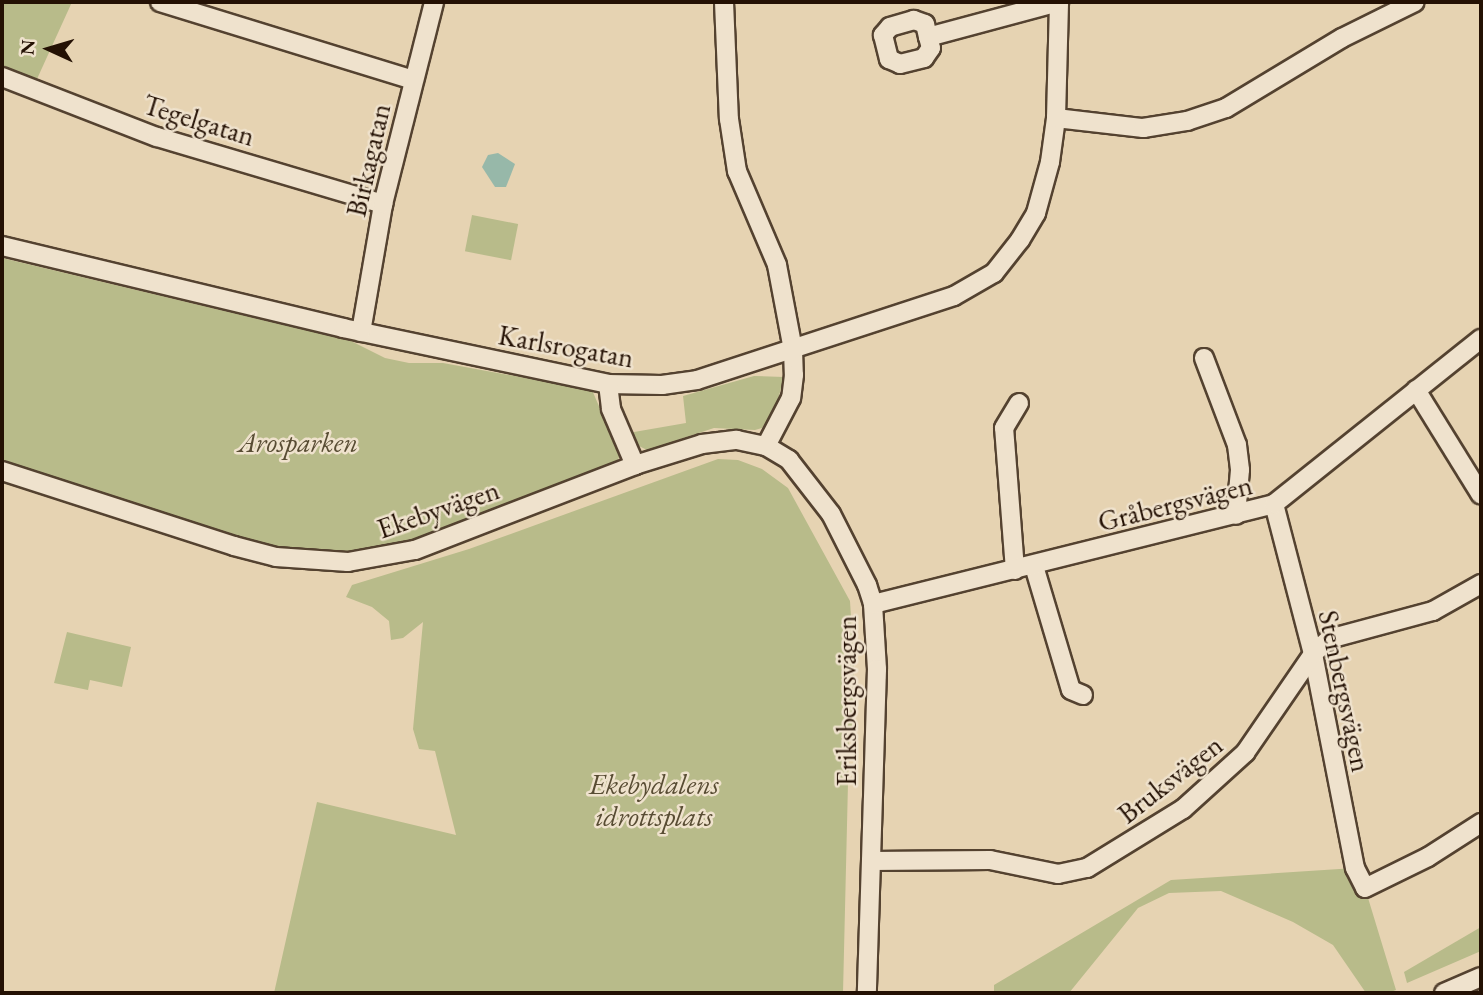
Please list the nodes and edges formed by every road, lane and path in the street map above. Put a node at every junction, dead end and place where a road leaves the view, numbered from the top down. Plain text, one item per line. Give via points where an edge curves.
1 (160, 2) edge
2 (434, 2) edge
3 (724, 2) edge
4 (1059, 2) edge
5 (1415, 2) edge
6 (928, 37) dead end
7 (2, 76) edge
8 (413, 80) junction
9 (1056, 118) junction
10 (383, 204) junction
11 (2, 246) edge
12 (361, 332) junction
13 (1481, 339) edge
14 (793, 350) junction
15 (1204, 358) dead end
16 (608, 384) junction
17 (1416, 390) junction
18 (1019, 403) dead end
19 (766, 446) junction
20 (635, 465) junction
21 (2, 471) edge
22 (1481, 495) edge
23 (1274, 504) junction
24 (1236, 515) junction
25 (1034, 566) junction
26 (1015, 570) junction
27 (1481, 584) edge
28 (873, 604) junction
29 (1313, 654) junction
30 (1083, 695) dead end
31 (1481, 823) edge
32 (871, 861) junction
33 (1481, 977) edge
34 (867, 993) edge
35 (1444, 993) edge

1 - 8 street
2 - 8 street, Birkagatan
3 - 14 street via 729,119 737,171 777,265
4 - 6 street
4 - 9 street, Karlsrogatan
5 - 9 street via 1342,38 1227,108 1187,121 1143,128
7 - 10 street, Tegelgatan via 157,137
8 - 10 street, Birkagatan
9 - 14 street, Karlsrogatan via 1036,213 994,273 954,296
10 - 12 street, Birkagatan
11 - 12 street, Karlsrogatan
12 - 16 street, Karlsrogatan
13 - 17 street, Gråbergsvägen
14 - 16 street, Karlsrogatan via 697,380
14 - 19 street via 791,398
15 - 24 street via 1237,444
16 - 20 street via 611,409
17 - 22 street
17 - 23 street, Gråbergsvägen
18 - 26 street via 1004,428
19 - 20 street, Ekebyvägen via 718,441
19 - 28 street, Eriksbergsvägen via 789,460 821,498 852,551
20 - 21 street, Ekebyvägen via 415,550 348,562 276,557 234,546
23 - 24 street, Gråbergsvägen
23 - 29 street, Stenbergsvägen
24 - 25 street, Gråbergsvägen
25 - 26 street, Gråbergsvägen
25 - 30 street via 1071,690
26 - 28 street, Gråbergsvägen
27 - 29 street, Bruksvägen via 1433,611 1329,639
28 - 32 street, Eriksbergsvägen via 877,669
29 - 31 street, Stenbergsvägen via 1355,868 1365,888 1428,857
29 - 32 street, Bruksvägen via 1245,753 1183,809 1100,862 1058,874 990,860
32 - 34 street, Eriksbergsvägen
33 - 35 street

